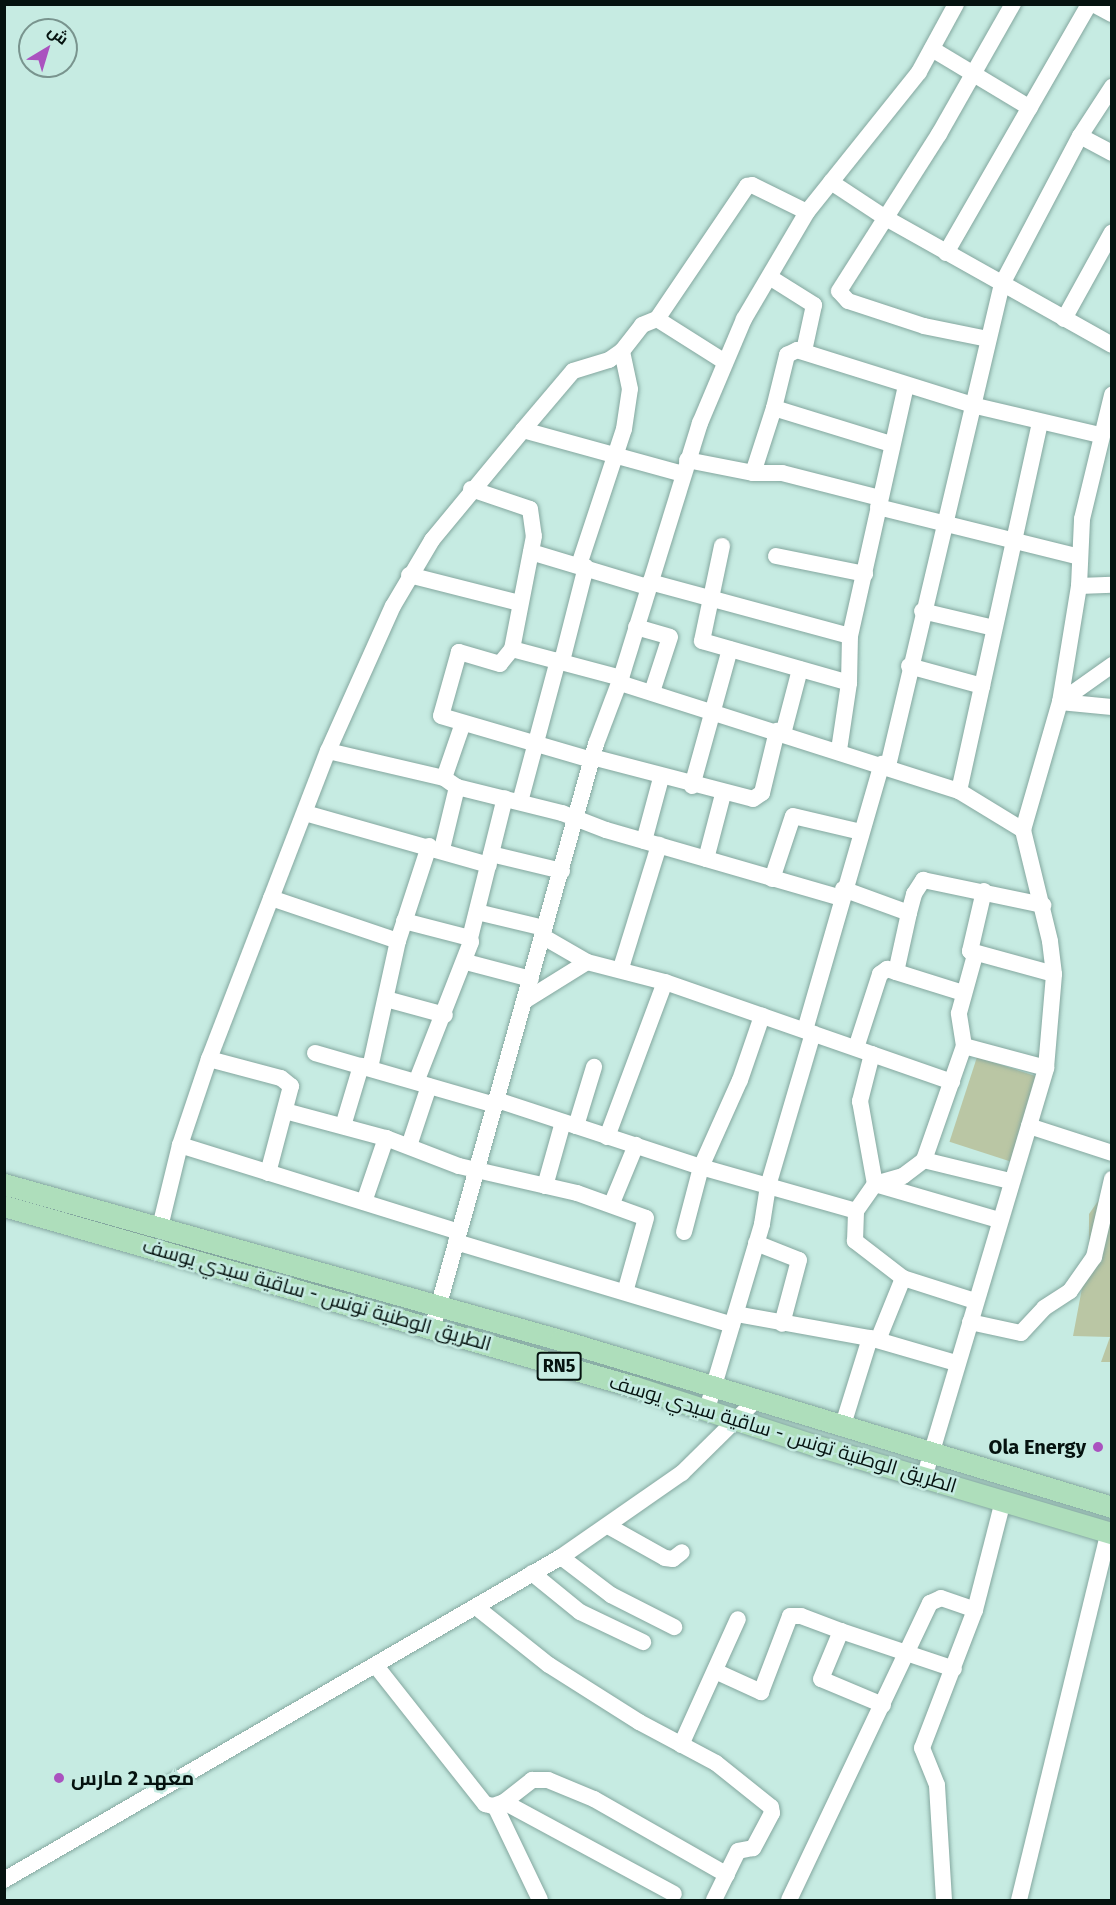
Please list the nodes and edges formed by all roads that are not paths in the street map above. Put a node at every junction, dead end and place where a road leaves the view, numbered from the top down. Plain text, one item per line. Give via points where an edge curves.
1 (956, 4) edge
2 (1012, 4) edge
3 (1089, 4) edge
4 (1093, 4) edge
5 (1112, 14) edge
6 (932, 49) junction
7 (973, 73) junction
8 (1112, 87) edge
9 (1030, 108) junction
10 (1080, 136) junction
11 (1112, 153) edge
12 (831, 182) junction
13 (807, 212) junction
14 (884, 217) junction
15 (1112, 232) edge
16 (946, 252) junction
17 (771, 278) junction
18 (1002, 284) junction
19 (657, 319) junction
20 (1065, 319) junction
21 (988, 339) junction
22 (1112, 345) edge
23 (622, 351) junction
24 (804, 351) junction
25 (725, 362) junction
26 (906, 386) junction
27 (1112, 395) edge
28 (972, 405) junction
29 (774, 408) junction
30 (1040, 424) junction
31 (523, 430) junction
32 (1100, 435) junction
33 (891, 444) junction
34 (614, 453) junction
35 (685, 467) junction
36 (753, 473) junction
37 (471, 489) junction
38 (879, 503) junction
39 (943, 524) junction
40 (1011, 541) junction
41 (722, 546) dead end
42 (531, 552) junction
43 (776, 556) dead end
44 (1080, 557) junction
45 (582, 566) junction
46 (865, 574) junction
47 (409, 575) junction
48 (649, 584) junction
49 (1112, 585) edge
50 (1079, 586) junction
51 (713, 596) junction
52 (520, 603) junction
53 (922, 611) junction
54 (636, 627) junction
55 (994, 628) junction
56 (850, 636) junction
57 (512, 649) junction
58 (730, 649) junction
59 (560, 661) junction
60 (1112, 665) edge
61 (909, 666) junction
62 (800, 669) junction
63 (620, 680) junction
64 (849, 683) junction
65 (982, 686) junction
66 (652, 692) junction
67 (1060, 702) junction
68 (1112, 707) edge
69 (712, 711) junction
70 (463, 723) junction
71 (780, 732) junction
72 (537, 744) junction
73 (838, 750) junction
74 (328, 751) junction
75 (592, 758) junction
76 (885, 765) junction
77 (661, 778) junction
78 (451, 783) junction
79 (692, 786) junction
80 (959, 791) junction
81 (723, 794) junction
82 (513, 800) junction
83 (305, 813) junction
84 (577, 818) junction
85 (1023, 830) junction
86 (861, 832) junction
87 (652, 843) junction
88 (435, 847) junction
89 (706, 859) junction
90 (490, 860) junction
91 (562, 871) junction
92 (772, 879) junction
93 (984, 891) junction
94 (842, 894) junction
95 (271, 898) junction
96 (1043, 905) junction
97 (477, 912) junction
98 (909, 913) junction
99 (404, 921) junction
100 (543, 932) junction
101 (470, 938) junction
102 (398, 941) junction
103 (975, 955) junction
104 (466, 962) junction
105 (587, 962) junction
106 (621, 968) junction
107 (897, 972) junction
108 (1053, 974) junction
109 (531, 979) junction
110 (665, 982) junction
111 (963, 993) junction
112 (387, 999) junction
113 (526, 1000) junction
114 (445, 1015) junction
115 (762, 1016) junction
116 (809, 1032) junction
117 (964, 1046) junction
118 (864, 1051) junction
119 (315, 1053) dead end
120 (209, 1059) junction
121 (365, 1067) junction
122 (594, 1067) dead end
123 (1046, 1068) junction
124 (952, 1082) junction
125 (422, 1084) junction
126 (496, 1102) junction
127 (285, 1111) junction
128 (570, 1124) junction
129 (343, 1126) junction
130 (1029, 1126) junction
131 (607, 1137) junction
132 (386, 1138) junction
133 (180, 1145) junction
134 (636, 1145) junction
135 (409, 1146) junction
136 (1112, 1153) edge
137 (924, 1160) junction
138 (701, 1167) junction
139 (477, 1169) junction
140 (268, 1173) junction
141 (1112, 1179) edge
142 (1010, 1181) junction
143 (4, 1184) edge
144 (875, 1184) junction
145 (545, 1186) junction
146 (768, 1186) junction
147 (364, 1202) junction
148 (612, 1203) junction
149 (4, 1206) edge
150 (856, 1211) junction
151 (999, 1220) junction
152 (160, 1227) junction
153 (684, 1232) dead end
154 (458, 1237) junction
155 (756, 1243) junction
156 (903, 1278) junction
157 (625, 1292) junction
158 (975, 1301) junction
159 (439, 1305) junction
160 (734, 1320) junction
161 (970, 1322) junction
162 (782, 1324) junction
163 (432, 1329) junction
164 (874, 1339) junction
165 (956, 1363) junction
166 (714, 1388) junction
167 (756, 1401) junction
168 (707, 1408) junction
169 (738, 1420) junction
170 (842, 1428) junction
171 (930, 1454) junction
172 (924, 1478) junction
173 (1003, 1501) junction
174 (1112, 1507) edge
175 (608, 1526) junction
176 (1110, 1533) edge
177 (682, 1552) dead end
178 (561, 1557) junction
179 (532, 1573) junction
180 (476, 1607) junction
181 (975, 1610) junction
182 (738, 1619) dead end
183 (674, 1627) dead end
184 (841, 1631) junction
185 (643, 1642) dead end
186 (907, 1653) junction
187 (376, 1666) junction
188 (954, 1669) junction
189 (715, 1671) junction
190 (883, 1705) junction
191 (681, 1745) junction
192 (499, 1804) junction
193 (727, 1875) junction
194 (4, 1880) edge
195 (674, 1894) dead end
196 (540, 1900) edge
197 (714, 1900) edge
198 (789, 1900) edge
199 (944, 1900) edge
200 (1019, 1900) edge

1 - 6 street
2 - 7 street
3 - 9 street
4 - 5 street
6 - 7 street
6 - 12 street via 904,92
7 - 9 street
7 - 14 street via 939,134
8 - 10 street
9 - 16 street
10 - 11 street
10 - 18 street
12 - 13 street
12 - 14 street
13 - 17 street
13 - 19 street via 749,185
14 - 16 street
14 - 21 street via 842,283 840,295 924,326
15 - 20 street
16 - 18 street
17 - 24 street via 814,305
17 - 25 street via 744,319
18 - 20 street
18 - 21 street
19 - 23 street via 642,325
19 - 25 street
20 - 22 street
21 - 28 street
23 - 31 street via 602,363 573,371
23 - 34 street via 630,389 624,429
24 - 26 street
24 - 29 street via 792,350 787,355
25 - 35 street
26 - 28 street
26 - 33 street
27 - 32 street
28 - 30 street
28 - 39 street
29 - 33 street
29 - 36 street
30 - 32 street
30 - 40 street
31 - 34 street
31 - 37 street
32 - 44 street via 1082,519
33 - 38 street
34 - 35 street
34 - 45 street
35 - 36 street
35 - 48 street
36 - 38 street via 782,473
37 - 42 street via 530,509 534,533
37 - 47 street
38 - 39 street
38 - 46 street
39 - 40 street
39 - 53 street
40 - 44 street
40 - 55 street
41 - 51 street
42 - 45 street
42 - 52 street
43 - 46 street
44 - 50 street
45 - 48 street
45 - 59 street
46 - 56 street
47 - 52 street
47 - 74 street
48 - 51 street
48 - 54 street
49 - 50 street
50 - 67 street
51 - 56 street
51 - 58 street via 702,641
52 - 57 street
53 - 55 street
53 - 61 street
54 - 63 street
54 - 66 street via 670,637
55 - 65 street
56 - 64 street
57 - 59 street
57 - 70 street via 500,664 459,652 441,716
58 - 62 street
58 - 69 street
59 - 63 street
59 - 72 street
60 - 67 street
61 - 65 street
61 - 76 street
62 - 64 street
62 - 71 street
63 - 66 street
63 - 75 street
64 - 73 street
65 - 80 street
66 - 69 street
67 - 68 street
67 - 85 street
69 - 71 street
69 - 79 street
70 - 72 street
70 - 78 street
71 - 73 street
71 - 81 street via 760,795 753,799
72 - 75 street
72 - 82 street
73 - 76 street
74 - 78 street
74 - 83 street
75 - 77 street
75 - 84 street
76 - 80 street
76 - 86 street
77 - 79 street
77 - 87 street
78 - 82 street
78 - 88 street
79 - 81 street
80 - 85 street
81 - 89 street
82 - 84 street
82 - 90 street
83 - 88 street
83 - 95 street
84 - 87 street
84 - 91 street
85 - 96 street
86 - 92 street via 793,816
86 - 94 street
87 - 89 street
87 - 106 street
88 - 90 street
88 - 99 street
89 - 92 street
90 - 91 street
90 - 97 street
91 - 100 street
92 - 94 street
93 - 96 street
93 - 98 street via 923,880
93 - 103 street via 969,949
94 - 98 street
94 - 116 street
95 - 102 street
95 - 120 street
96 - 108 street
97 - 100 street
97 - 101 street
98 - 107 street
99 - 101 street
99 - 102 street
100 - 105 street
100 - 109 street
101 - 104 street
102 - 112 street
103 - 108 street
103 - 111 street
104 - 109 street
104 - 114 street
105 - 106 street
105 - 113 street
106 - 110 street
107 - 111 street
107 - 118 street via 887,969 880,974
108 - 123 street
109 - 113 street
110 - 115 street
110 - 131 street
111 - 117 street via 959,1020
112 - 114 street
112 - 121 street
113 - 126 street
114 - 125 street
115 - 116 street
115 - 138 street via 740,1080
116 - 118 street
116 - 146 street
117 - 123 street
117 - 124 street
118 - 124 street
118 - 144 street via 860,1101
119 - 121 street
120 - 127 street via 288,1082 292,1088
120 - 133 street
121 - 125 street
121 - 129 street
122 - 128 street
123 - 130 street
124 - 137 street
125 - 126 street
125 - 135 street
126 - 128 street
126 - 139 street
127 - 129 street
127 - 140 street
128 - 131 street
128 - 145 street
129 - 132 street
130 - 136 street
130 - 142 street
131 - 134 street
132 - 135 street
132 - 147 street
133 - 140 street
133 - 152 street
134 - 138 street
134 - 148 street
135 - 139 street
137 - 142 street
137 - 144 street via 903,1176
138 - 146 street
138 - 153 street
139 - 145 street
139 - 154 street
140 - 147 street
141 - 161 street via 1094,1257 1075,1287 1044,1308 1021,1333
142 - 151 street
143 - 152 main road, الطريق الوطنية تونس - ساقية سيدي يوسف / RN5
144 - 150 street
144 - 151 street
145 - 148 street
146 - 150 street
146 - 155 street
147 - 154 street
148 - 157 street via 646,1218
149 - 163 main road, الطريق الوطنية تونس - ساقية سيدي يوسف / RN5
150 - 156 street via 855,1241
151 - 158 street
152 - 159 main road, الطريق الوطنية تونس - ساقية سيدي يوسف / RN5
154 - 157 street
154 - 159 street
155 - 160 street
155 - 162 street via 799,1260
156 - 158 street
156 - 164 street
157 - 160 street
158 - 161 street
159 - 163 street
159 - 166 main road, الطريق الوطنية تونس - ساقية سيدي يوسف / RN5
160 - 162 street
160 - 166 street
161 - 165 street
162 - 164 street
163 - 168 main road, الطريق الوطنية تونس - ساقية سيدي يوسف / RN5
164 - 165 street
164 - 170 street
165 - 171 street
166 - 167 main road, الطريق الوطنية تونس - ساقية سيدي يوسف / RN5
166 - 168 street
167 - 169 street
167 - 170 main road, الطريق الوطنية تونس - ساقية سيدي يوسف / RN5
168 - 169 main road, الطريق الوطنية تونس - ساقية سيدي يوسف / RN5
169 - 172 main road, الطريق الوطنية تونس - ساقية سيدي يوسف / RN5
169 - 175 street via 682,1473
170 - 171 main road, الطريق الوطنية تونس - ساقية سيدي يوسف / RN5
171 - 172 street
171 - 174 main road, الطريق الوطنية تونس - ساقية سيدي يوسف / RN5
172 - 173 main road, الطريق الوطنية تونس - ساقية سيدي يوسف / RN5
173 - 176 main road, الطريق الوطنية تونس - ساقية سيدي يوسف / RN5
173 - 181 street
175 - 177 street via 665,1558 673,1559
175 - 178 street
176 - 200 street
178 - 179 street
178 - 183 street via 611,1595
179 - 180 street
179 - 185 street via 575,1608
180 - 187 street
180 - 191 street via 549,1665
181 - 186 street via 936,1597
181 - 188 street
182 - 189 street
184 - 186 street
184 - 189 street via 801,1616 790,1616 762,1692
184 - 190 street via 822,1680
186 - 188 street
186 - 190 street
187 - 192 street via 482,1802
187 - 194 street
188 - 199 street via 922,1748 937,1785
189 - 191 street
190 - 198 street
191 - 193 street via 716,1762 772,1810 752,1850 740,1849
192 - 193 street via 532,1780 548,1780 594,1799
192 - 195 street
192 - 196 street
193 - 197 street

